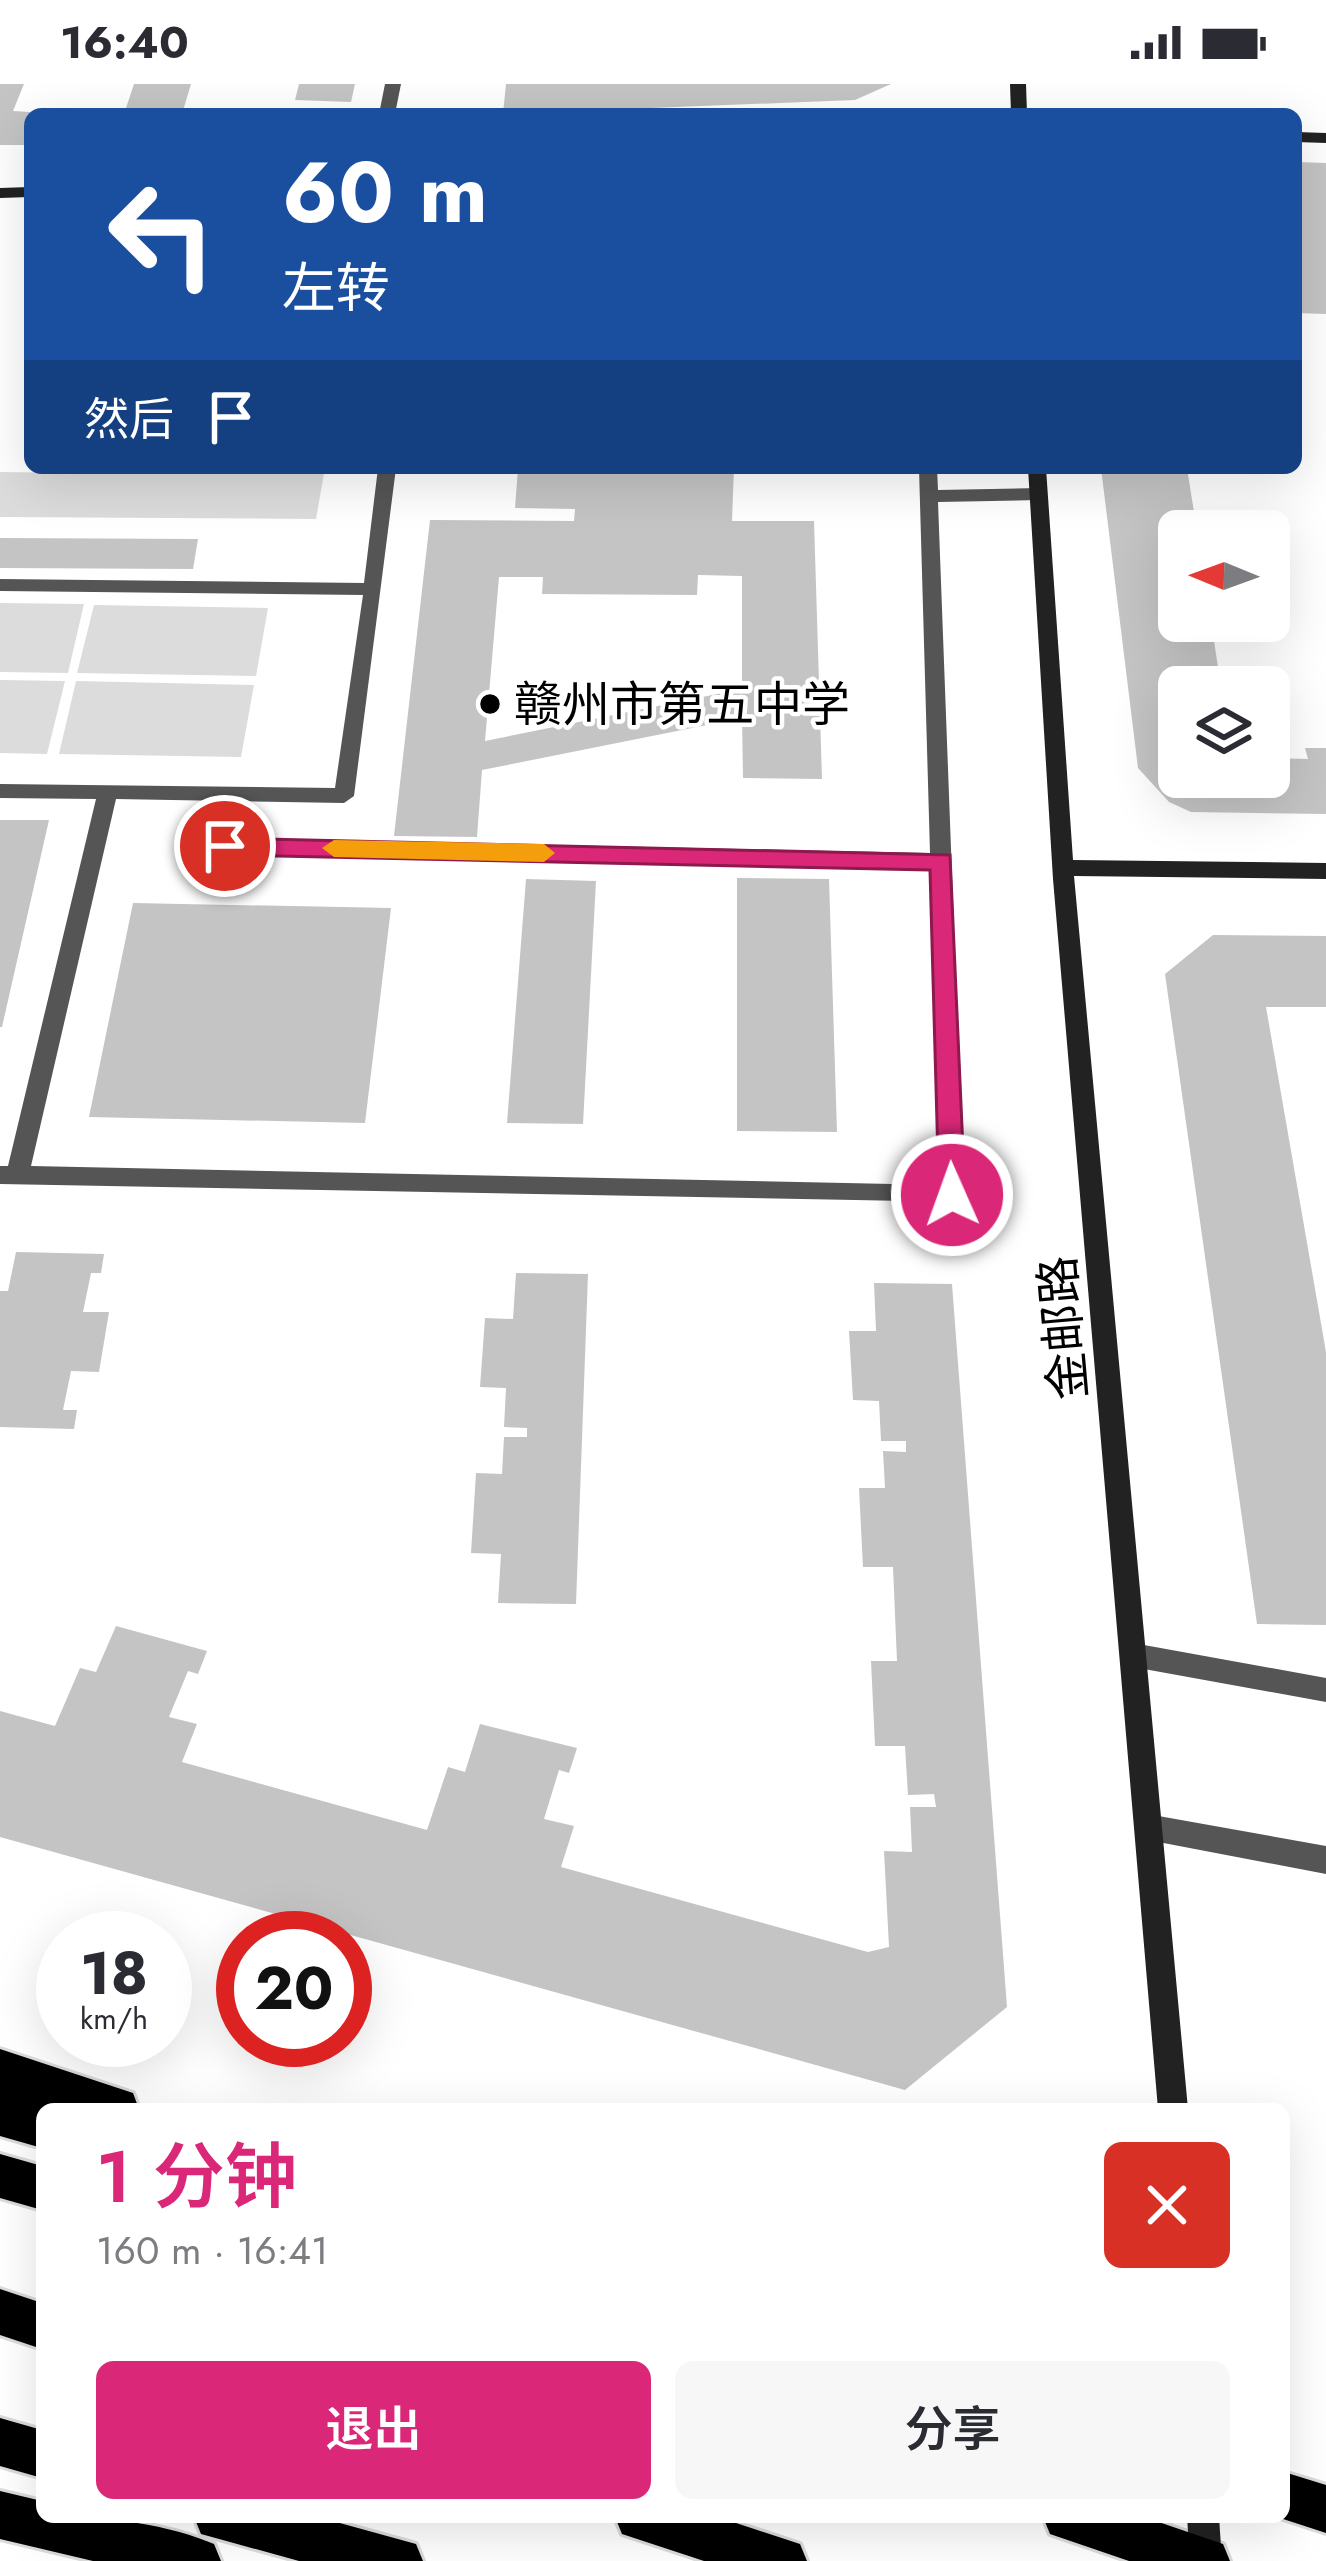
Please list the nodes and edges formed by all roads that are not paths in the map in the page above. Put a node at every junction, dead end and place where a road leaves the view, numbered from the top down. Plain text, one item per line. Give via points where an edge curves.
1 (386, 474) edge
2 (928, 474) edge
3 (1036, 474) edge
4 (1038, 494) junction
5 (929, 496) junction
6 (0, 585) edge
7 (373, 590) junction
8 (0, 791) edge
9 (108, 792) junction
10 (225, 846) dead end
11 (941, 861) junction
12 (1065, 868) junction
13 (1326, 871) edge
14 (9, 1176) edge
15 (1133, 1655) junction
16 (1326, 1690) edge
17 (1153, 1828) junction
18 (1326, 1860) edge
19 (0, 2071) edge
20 (98, 2103) edge
21 (1173, 2103) edge
22 (0, 2114) edge
23 (36, 2124) edge
24 (0, 2176) edge
25 (36, 2186) edge
26 (0, 2312) edge
27 (36, 2324) edge
28 (0, 2442) edge
29 (36, 2452) edge
30 (0, 2464) edge
31 (36, 2473) edge
32 (1290, 2498) edge
33 (1326, 2510) edge
34 (0, 2515) edge
35 (243, 2523) edge
36 (275, 2523) edge
37 (659, 2523) edge
38 (1087, 2523) edge
39 (1203, 2523) edge
40 (197, 2561) edge
41 (402, 2561) edge
42 (783, 2561) edge
43 (1206, 2561) edge

1 - 7 street
2 - 5 street
3 - 4 street, 金邮路
4 - 5 street
4 - 12 street, 金邮路
5 - 11 street
6 - 7 street
7 - 9 street via 344,796
8 - 9 street
9 - 14 street
10 - 11 street
11 - 14 street via 952,1195
12 - 13 street
12 - 15 street, 金邮路
15 - 16 street
15 - 17 street, 金邮路
17 - 18 street
17 - 21 street, 金邮路
19 - 20 highway
22 - 23 highway
24 - 25 highway
26 - 27 highway
28 - 29 highway
30 - 31 highway
32 - 33 highway
34 - 40 highway
35 - 41 highway
36 - 41 highway
37 - 42 highway
38 - 43 highway
39 - 43 street

